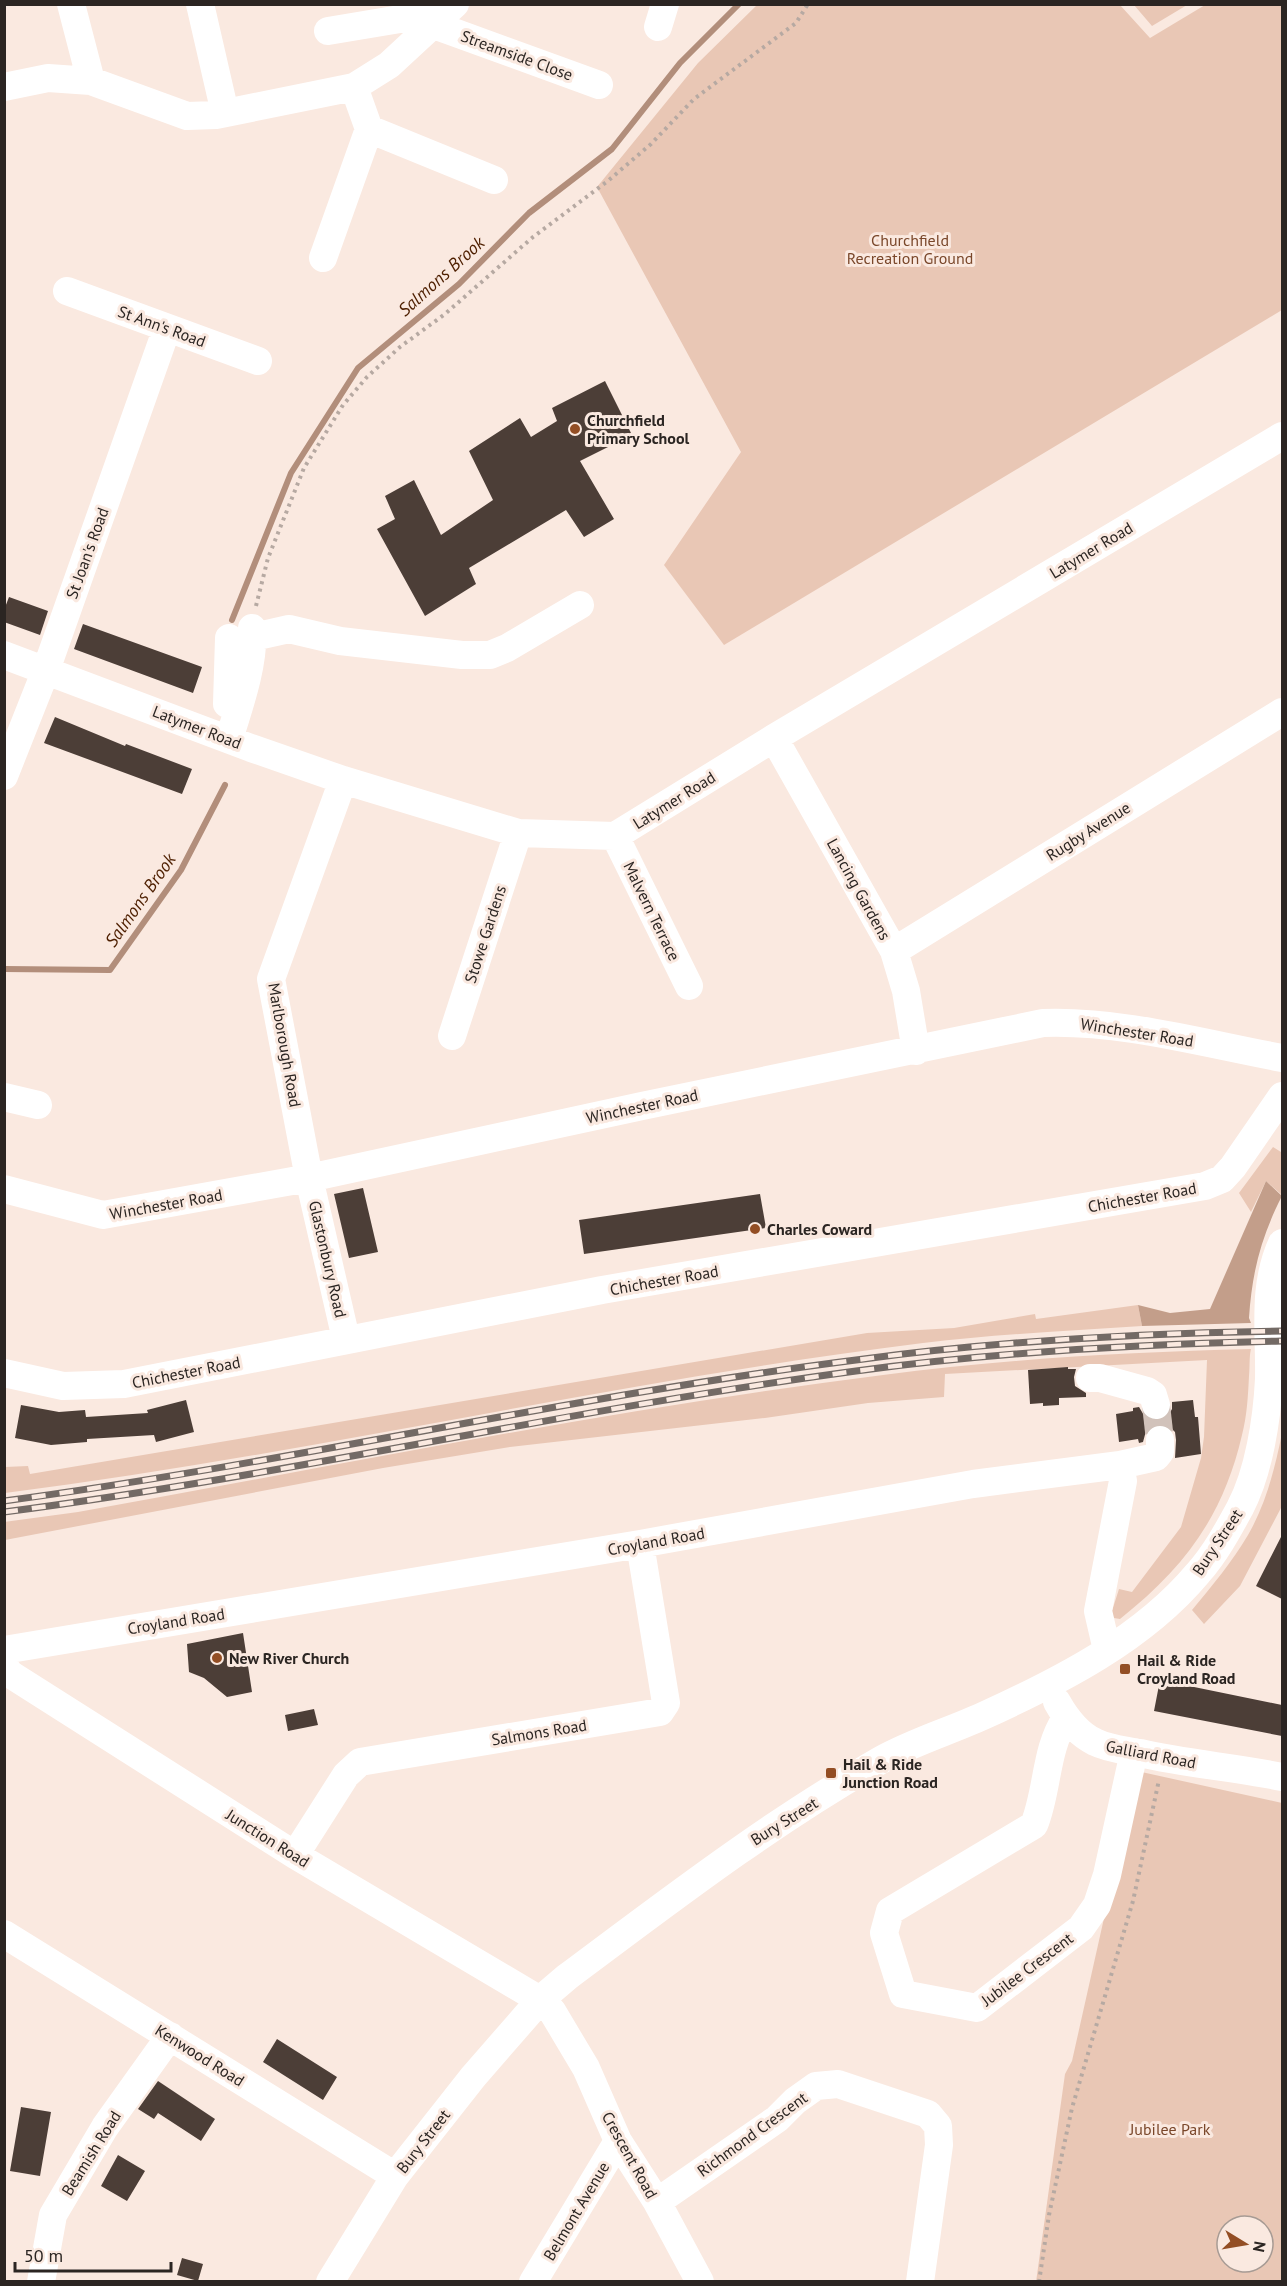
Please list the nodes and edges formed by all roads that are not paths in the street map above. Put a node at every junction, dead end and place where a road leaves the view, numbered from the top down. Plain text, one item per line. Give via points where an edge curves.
1 (71, 4) edge
2 (200, 4) edge
3 (446, 14) edge
4 (328, 31) dead end
5 (91, 81) junction
6 (599, 86) dead end
7 (4, 87) edge
8 (354, 87) junction
9 (225, 113) junction
10 (369, 129) junction
11 (494, 180) dead end
12 (323, 258) dead end
13 (68, 291) dead end
14 (167, 328) junction
15 (258, 361) dead end
16 (1282, 436) edge
17 (580, 605) dead end
18 (4, 655) edge
19 (46, 670) junction
20 (1282, 712) edge
21 (224, 737) junction
22 (774, 738) junction
23 (4, 776) edge
24 (343, 780) junction
25 (518, 832) junction
26 (615, 836) junction
27 (894, 951) junction
28 (689, 986) dead end
29 (452, 1036) dead end
30 (916, 1051) junction
31 (1282, 1058) edge
32 (1282, 1096) edge
33 (4, 1097) edge
34 (38, 1105) dead end
35 (309, 1178) junction
36 (4, 1189) edge
37 (1282, 1243) edge
38 (346, 1339) junction
39 (4, 1373) edge
40 (1090, 1378) dead end
41 (1156, 1405) tunnel mouth
42 (1160, 1440) dead end
43 (1120, 1465) junction
44 (640, 1544) junction
45 (4, 1650) edge
46 (1107, 1650) junction
47 (4, 1666) edge
48 (1047, 1685) junction
49 (1066, 1718) junction
50 (1134, 1752) junction
51 (1282, 1777) edge
52 (295, 1855) junction
53 (4, 1934) edge
54 (540, 2000) junction
55 (170, 2036) junction
56 (618, 2141) junction
57 (395, 2176) junction
58 (657, 2202) junction
59 (41, 2282) edge
60 (330, 2282) edge
61 (533, 2282) edge
62 (700, 2282) edge
63 (920, 2282) edge

1 - 5 street
2 - 9 street
3 - 4 street, Streamside Close
3 - 6 street, Streamside Close
3 - 8 street via 388,65
5 - 7 street via 48,78
5 - 9 street via 187,116
8 - 9 street
8 - 10 street
10 - 11 street
10 - 12 street
13 - 14 street, St Ann's Road
14 - 15 street, St Ann's Road
14 - 19 street, St Joan's Road
16 - 22 street, Latymer Road
17 - 21 street via 490,655 340,641 289,628 252,634 246,683
18 - 19 street, Latymer Road
19 - 21 street, Latymer Road
19 - 23 street, St Joan's Road
20 - 27 street, Rugby Avenue
21 - 24 street, Latymer Road
22 - 26 street, Latymer Road
22 - 27 street, Lancing Gardens
24 - 25 street, Latymer Road
24 - 35 street, Marlborough Road via 271,979
25 - 26 street, Latymer Road
25 - 29 street, Stowe Gardens
26 - 28 street, Malvern Terrace
27 - 30 street, Lancing Gardens
30 - 31 street, Winchester Road via 1014,1028 1077,1022
30 - 35 street, Winchester Road
32 - 38 street, Chichester Road via 1233,1167 1222,1179 1205,1186 614,1288
33 - 34 street
35 - 36 street, Winchester Road via 103,1215
35 - 38 street, Glastonbury Road
37 - 46 street, Bury Street via 1271,1278 1261,1442 1242,1504 1198,1573 1154,1618
38 - 39 street, Chichester Road via 124,1384 63,1386
40 - 41 street via 1148,1391
42 - 43 street, Croyland Road via 1156,1456
43 - 44 street, Croyland Road via 973,1484
43 - 46 street via 1123,1482 1098,1611
44 - 45 street, Croyland Road
44 - 52 street, Salmons Road via 666,1703 660,1712 360,1762 346,1775
46 - 48 street, Bury Street
47 - 52 street, Junction Road via 9,1674
48 - 49 street, Galliard Road
48 - 54 street, Bury Street via 884,1759 759,1835
49 - 50 street, Galliard Road via 1092,1741
49 - 50 street, Jubilee Crescent via 1056,1732 1034,1826 890,1911 884,1933 903,1994 976,2008 1081,1928 1097,1905 1107,1875
50 - 51 street, Galliard Road
52 - 54 street, Junction Road
53 - 55 street, Kenwood Road
54 - 56 street, Crescent Road via 552,2011 586,2068
54 - 57 street, Bury Street
55 - 57 street, Kenwood Road
55 - 59 street, Beamish Road via 105,2127 53,2215
56 - 58 street, Crescent Road
56 - 61 street, Belmont Avenue
57 - 60 street, Bury Street
58 - 62 street, Crescent Road
58 - 63 street, Richmond Crescent via 777,2119 816,2086 838,2084 928,2114 938,2126 939,2145

